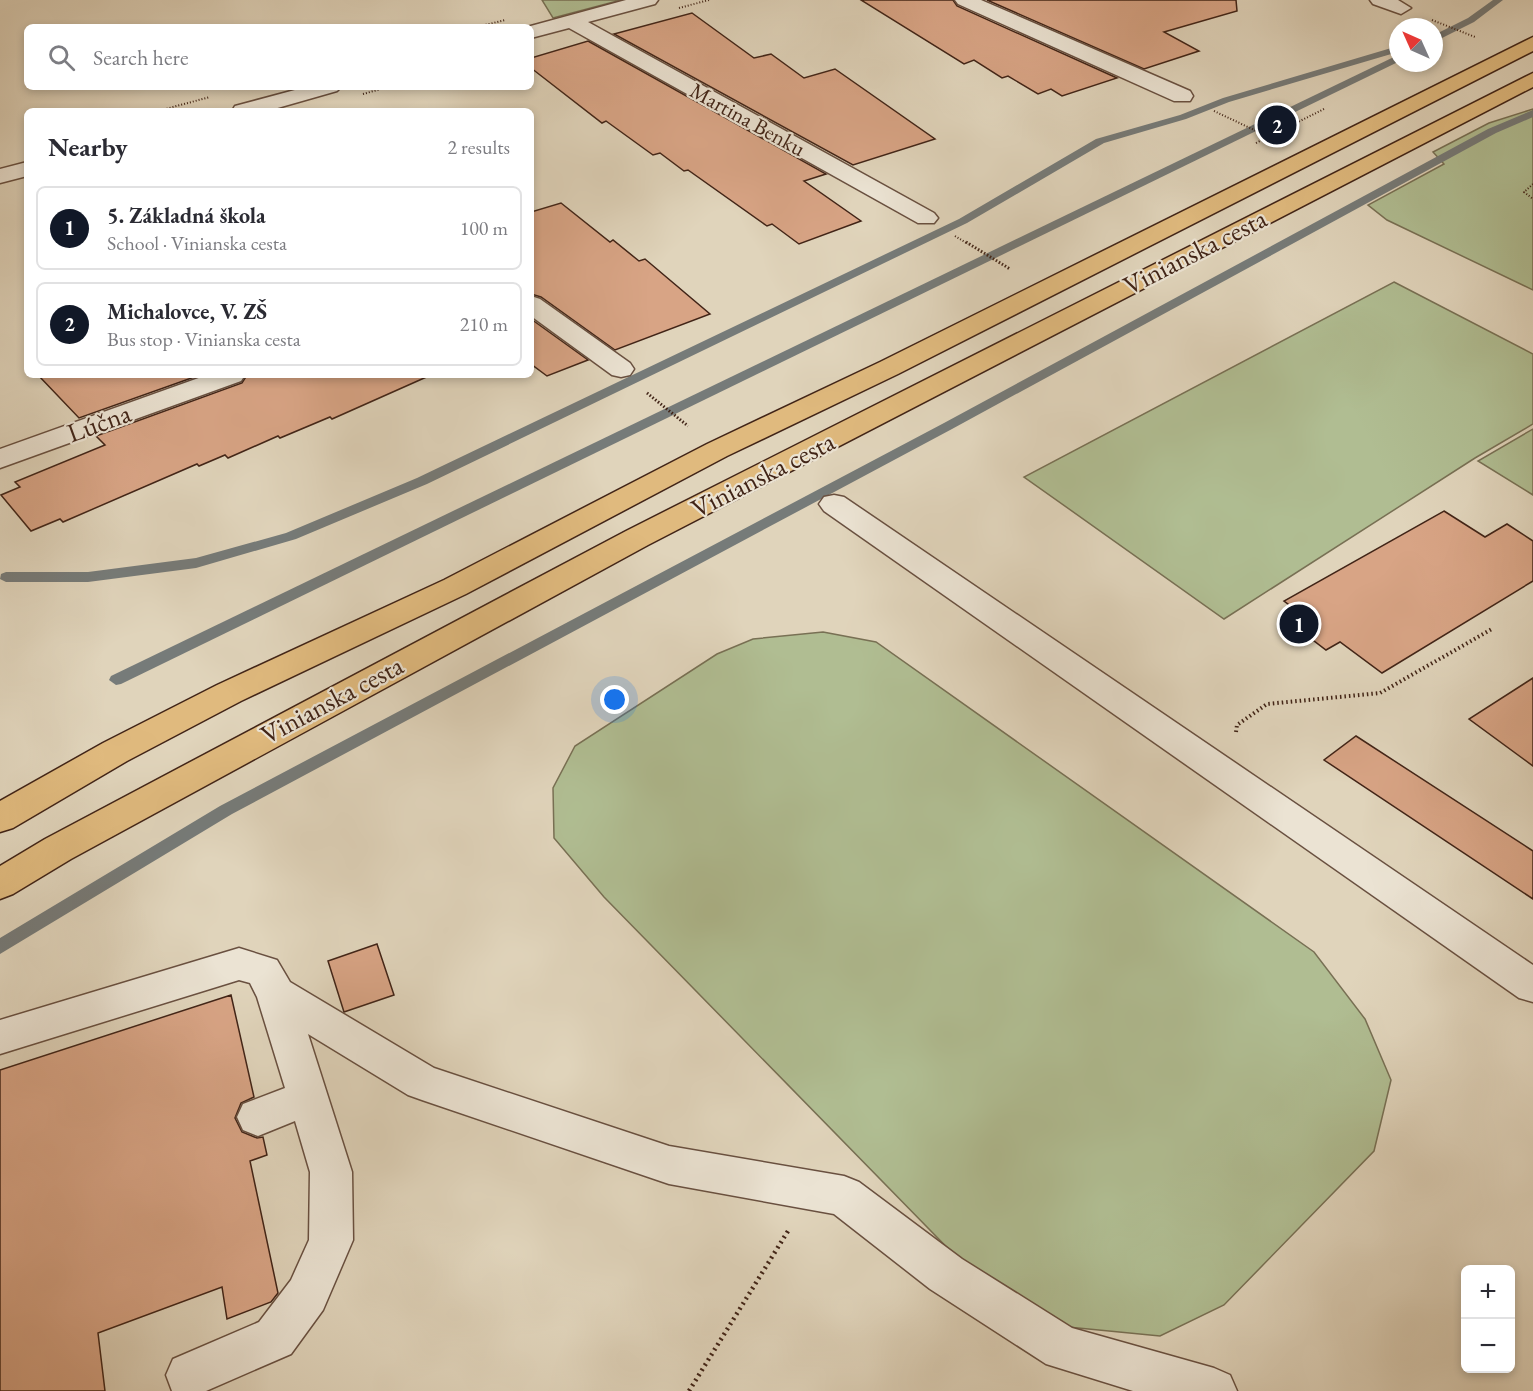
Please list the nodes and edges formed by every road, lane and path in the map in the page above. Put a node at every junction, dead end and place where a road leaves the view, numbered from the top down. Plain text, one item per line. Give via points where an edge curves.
1 (648, 0) edge
2 (965, 0) edge
3 (1380, 0) edge
4 (1401, 8) dead end
5 (571, 21) junction
6 (1443, 24) edge
7 (534, 31) edge
8 (1476, 37) dead end
9 (1533, 43) edge
10 (1533, 79) edge
11 (320, 90) edge
12 (215, 96) dead end
13 (1182, 96) dead end
14 (169, 108) edge
15 (260, 108) edge
16 (1216, 112) dead end
17 (1268, 136) dead end
18 (24, 170) edge
19 (0, 176) edge
20 (1533, 184) edge
21 (1533, 200) edge
22 (926, 218) dead end
23 (960, 238) dead end
24 (1009, 268) dead end
25 (534, 306) edge
26 (621, 369) dead end
27 (224, 378) edge
28 (647, 393) dead end
29 (684, 423) dead end
30 (0, 459) edge
31 (834, 504) dead end
32 (1492, 629) dead end
33 (1226, 774) junction
34 (0, 818) edge
35 (0, 885) edge
36 (1533, 986) edge
37 (276, 994) junction
38 (0, 1037) edge
39 (307, 1098) junction
40 (258, 1117) dead end
41 (813, 1190) junction
42 (189, 1375) dead end
43 (689, 1391) edge
44 (1214, 1391) edge

1 - 5 street
2 - 13 street
3 - 4 street
5 - 7 street
5 - 22 street, Martina Benku
6 - 8 path
9 - 34 main road, Vinianska cesta via 889,368 717,450 455,587 229,693
10 - 35 main road, Vinianska cesta via 637,537 88,832
11 - 15 street
12 - 14 path
16 - 17 path
18 - 19 street
20 - 21 path via 1524,192
23 - 24 path
25 - 26 street
27 - 30 street, Lúčna
28 - 29 path
31 - 33 street
32 - 33 path via 1380,693 1268,704 1237,725
33 - 36 street
37 - 38 street via 263,971 239,964
37 - 39 street
37 - 41 street via 422,1082 669,1165
39 - 40 street
39 - 42 street via 331,1172 331,1240 307,1295 275,1338
41 - 43 path
41 - 44 street via 844,1196 946,1274 1062,1348

